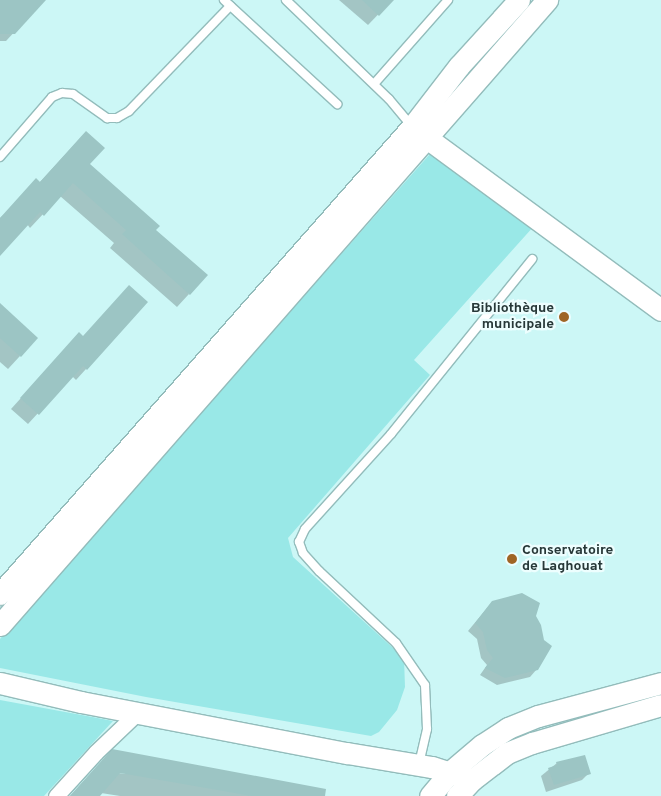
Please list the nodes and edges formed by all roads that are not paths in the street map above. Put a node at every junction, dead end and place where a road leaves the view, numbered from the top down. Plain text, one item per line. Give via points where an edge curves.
1 (286, 0) edge
2 (448, 0) edge
3 (519, 0) edge
4 (547, 0) edge
5 (227, 3) edge
6 (374, 84) junction
7 (337, 104) dead end
8 (420, 133) junction
9 (0, 157) edge
10 (532, 259) dead end
11 (661, 310) edge
12 (0, 594) edge
13 (0, 625) edge
14 (661, 683) edge
15 (0, 684) edge
16 (661, 705) edge
17 (138, 712) junction
18 (419, 765) junction
19 (450, 772) junction
20 (472, 780) junction
21 (56, 796) edge
22 (430, 796) edge
23 (458, 796) edge

1 - 6 lane
2 - 6 lane
3 - 8 main road via 459,66
4 - 8 main road
5 - 7 lane
5 - 9 lane via 129,111 117,118 108,118 73,94 62,93 52,97
6 - 8 lane
8 - 11 main road
8 - 12 main road
8 - 13 main road
10 - 18 lane via 390,434 305,529 299,542 319,571 396,643 425,685 426,729
14 - 19 main road via 515,725 482,745
15 - 17 main road
16 - 20 main road via 532,743 507,753
17 - 18 main road
17 - 21 street
18 - 19 main road
19 - 20 main road
19 - 22 main road
20 - 23 main road

